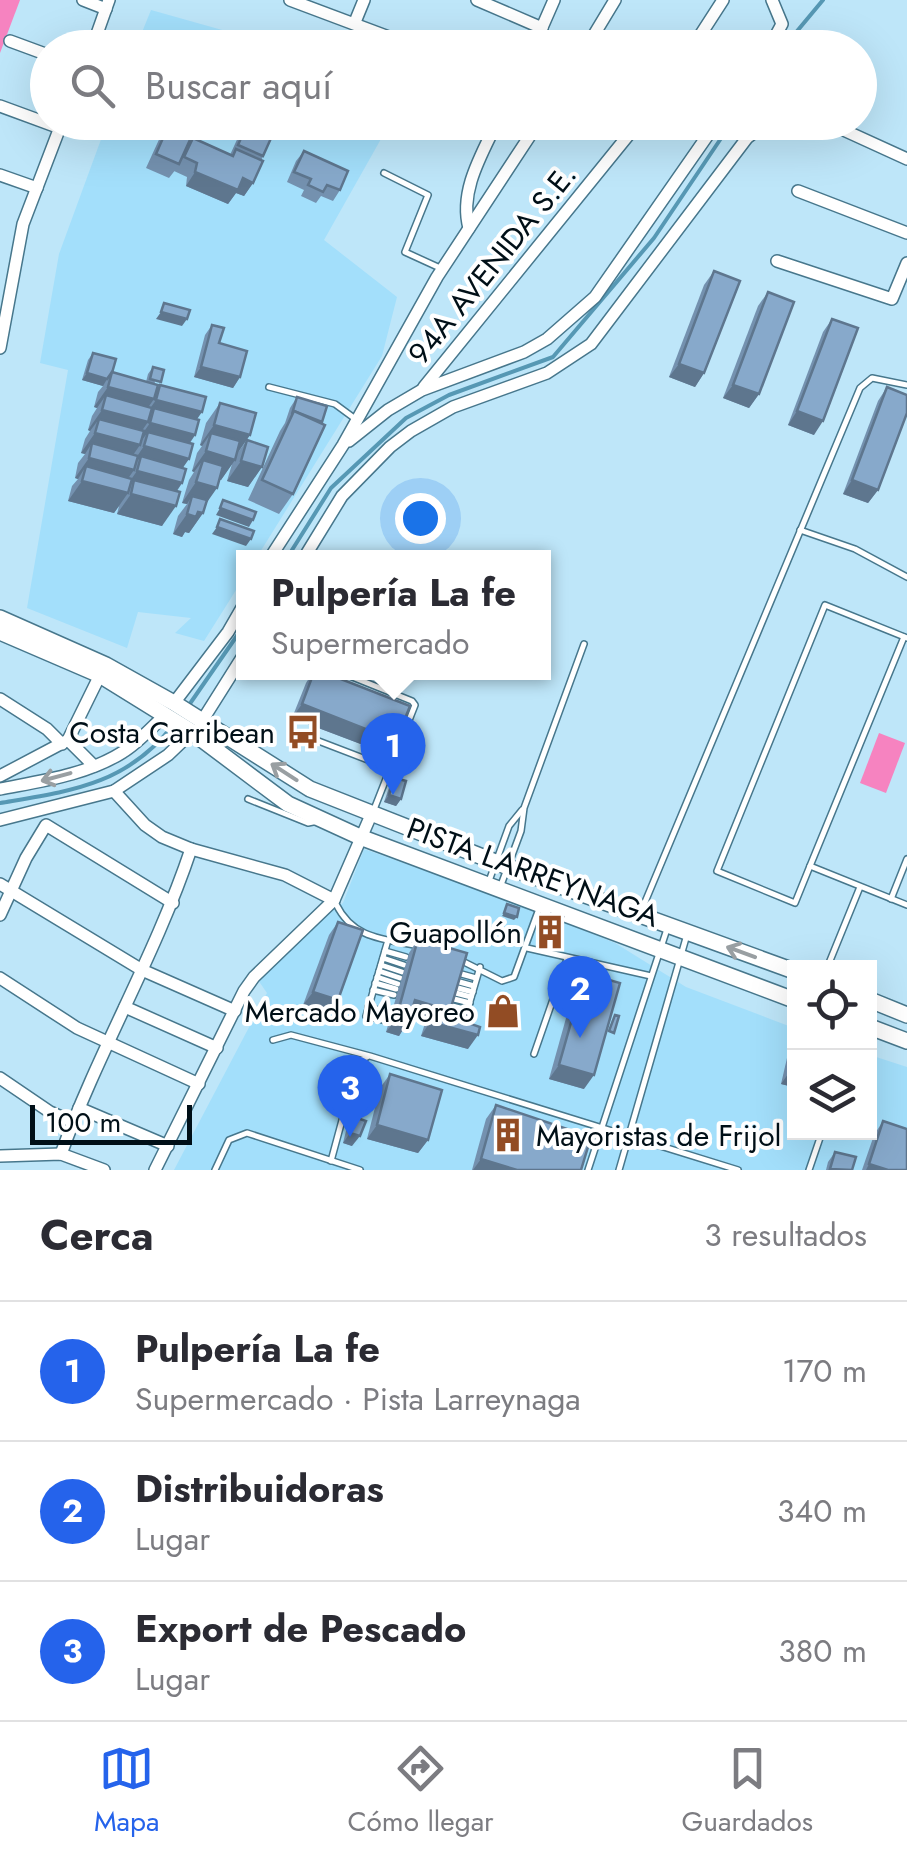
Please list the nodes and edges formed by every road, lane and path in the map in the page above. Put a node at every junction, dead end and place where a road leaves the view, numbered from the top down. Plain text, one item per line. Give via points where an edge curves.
1 (83, 0) edge
2 (290, 0) edge
3 (364, 0) edge
4 (477, 0) edge
5 (554, 0) edge
6 (615, 0) edge
7 (723, 0) edge
8 (772, 0) edge
9 (108, 4) edge
10 (355, 22) junction
11 (542, 28) joint
12 (99, 30) edge
13 (374, 30) edge
14 (597, 30) edge
15 (704, 30) edge
16 (780, 30) edge
17 (10, 41) dead end
18 (30, 48) edge
19 (0, 106) edge
20 (30, 115) edge
21 (55, 140) edge
22 (488, 140) edge
23 (528, 140) edge
24 (624, 140) edge
25 (705, 140) edge
26 (746, 140) edge
27 (865, 140) edge
28 (907, 159) edge
29 (384, 174) dead end
30 (0, 175) edge
31 (37, 188) junction
32 (798, 191) dead end
33 (469, 228) junction
34 (907, 233) edge
35 (0, 246) edge
36 (16, 252) junction
37 (777, 261) dead end
38 (907, 263) edge
39 (443, 269) junction
40 (3, 315) edge
41 (0, 348) edge
42 (907, 385) edge
43 (269, 386) dead end
44 (422, 390) junction
45 (358, 420) junction
46 (343, 445) junction
47 (800, 530) junction
48 (275, 550) edge
49 (309, 550) edge
50 (907, 577) edge
51 (0, 618) edge
52 (236, 618) edge
53 (0, 632) edge
54 (905, 638) edge
55 (584, 644) dead end
56 (236, 666) edge
57 (100, 675) junction
58 (360, 680) edge
59 (0, 699) edge
60 (171, 710) junction
61 (195, 725) junction
62 (308, 737) dead end
63 (64, 742) junction
64 (94, 766) junction
65 (390, 768) junction
66 (0, 776) edge
67 (0, 789) edge
68 (114, 791) junction
69 (248, 800) dead end
70 (524, 808) junction
71 (371, 815) junction
72 (320, 819) junction
73 (0, 820) edge
74 (360, 837) junction
75 (190, 850) junction
76 (907, 859) edge
77 (502, 864) junction
78 (810, 866) junction
79 (494, 886) junction
80 (860, 886) junction
81 (5, 888) edge
82 (891, 899) junction
83 (334, 900) junction
84 (173, 903) junction
85 (541, 903) junction
86 (907, 905) edge
87 (0, 915) edge
88 (639, 916) junction
89 (668, 926) junction
90 (688, 933) junction
91 (388, 940) junction
92 (426, 948) edge
93 (527, 948) junction
94 (661, 948) junction
95 (681, 956) junction
96 (567, 959) junction
97 (462, 960) edge
98 (830, 960) edge
99 (480, 967) junction
100 (787, 968) edge
101 (142, 970) junction
102 (379, 971) junction
103 (652, 976) junction
104 (400, 977) junction
105 (0, 978) edge
106 (452, 992) junction
107 (787, 997) edge
108 (877, 1003) edge
109 (469, 1004) junction
110 (125, 1006) junction
111 (368, 1007) junction
112 (234, 1011) junction
113 (390, 1013) dead end
114 (906, 1013) edge
115 (387, 1021) dead end
116 (456, 1023) edge
117 (877, 1030) edge
118 (273, 1040) dead end
119 (907, 1041) edge
120 (108, 1042) junction
121 (217, 1048) junction
122 (534, 1054) dead end
123 (370, 1056) junction
124 (0, 1078) edge
125 (198, 1084) junction
126 (79, 1108) junction
127 (73, 1122) junction
128 (601, 1129) junction
129 (628, 1137) junction
130 (819, 1140) edge
131 (168, 1146) junction
132 (62, 1154) junction
133 (0, 1156) edge
134 (330, 1161) junction
135 (104, 1170) edge
136 (155, 1170) edge
137 (215, 1170) edge
138 (342, 1170) edge
139 (360, 1170) edge
140 (588, 1170) edge
141 (620, 1170) edge
142 (738, 1170) edge
143 (810, 1170) edge

1 - 9 street
2 - 10 street
3 - 10 street
4 - 11 street
5 - 11 street
6 - 14 street
7 - 15 street
8 - 16 street
9 - 12 street
10 - 13 street
17 - 18 street
19 - 20 street
21 - 31 street
22 - 33 street via 473,172
23 - 33 street
24 - 44 street, 94A AVENIDA S.E.
25 - 44 street via 595,298 570,322 524,352
26 - 49 street via 602,334 547,373 453,406 411,431 342,496
27 - 28 street
29 - 39 lane via 428,195 405,252
30 - 31 street
31 - 36 street
32 - 34 street
33 - 39 street
35 - 36 street
36 - 40 street
37 - 38 street via 892,298
39 - 45 street
40 - 41 street
42 - 47 lane via 872,378 860,388
43 - 45 lane via 335,404
44 - 46 street
45 - 46 street
46 - 48 street
47 - 50 lane
47 - 88 lane
51 - 60 main road, PISTA LARREYNAGA via 106,665
52 - 60 street
53 - 57 main road, PISTA LARREYNAGA
54 - 78 lane
54 - 78 lane via 825,605 717,871 796,903
55 - 70 lane
56 - 61 street
57 - 60 main road, PISTA LARREYNAGA
57 - 63 street
58 - 65 lane via 414,702
59 - 63 street
60 - 61 main road, PISTA LARREYNAGA
60 - 64 street via 124,752
61 - 68 street via 168,756
71 -> 61 main road, PISTA LARREYNAGA
61 - 72 main road, PISTA LARREYNAGA via 288,804
62 - 65 lane
63 - 64 street
63 - 66 street
64 -> 67 street
65 - 71 lane
68 - 73 street
68 - 75 street via 162,838
69 - 72 lane via 308,823
70 - 77 lane
70 - 77 lane via 509,826
71 - 74 street
71 - 77 main road, PISTA LARREYNAGA
72 - 74 main road, PISTA LARREYNAGA
74 - 79 main road, PISTA LARREYNAGA
74 - 83 street
75 - 83 street via 286,875
75 - 84 street
76 - 82 lane
77 - 79 lane
77 - 79 lane
77 - 88 main road, PISTA LARREYNAGA
78 - 80 lane
79 - 85 main road, PISTA LARREYNAGA
80 - 82 lane
80 - 98 lane
81 - 84 street via 46,825
81 - 87 street
81 - 101 street
82 - 86 lane
83 - 91 lane via 344,922
83 - 112 street via 254,977
84 - 101 street
85 - 93 lane
85 - 94 main road, PISTA LARREYNAGA
88 - 89 main road, PISTA LARREYNAGA
89 - 90 main road, PISTA LARREYNAGA
89 - 94 lane
90 - 95 lane
100 -> 90 main road, PISTA LARREYNAGA
91 - 92 lane
91 - 102 lane
93 - 96 lane
93 - 99 lane via 509,980
94 - 95 main road, PISTA LARREYNAGA
94 - 103 lane
95 - 107 main road, PISTA LARREYNAGA
95 - 129 lane
96 - 103 lane
96 - 122 lane
97 - 99 lane
99 - 109 lane
101 - 110 street
101 - 112 street
102 - 104 lane
102 - 104 lane
102 - 104 lane
102 - 111 lane
103 - 128 lane
105 - 120 street
106 - 109 lane
106 - 109 lane
106 - 109 lane
108 - 114 main road
109 - 116 lane
110 - 120 street
110 - 121 street
111 - 113 lane
111 - 115 lane via 366,1016
112 - 121 street
117 - 119 main road
118 - 123 lane via 292,1035
120 - 125 street
120 - 126 street
121 - 125 street
123 - 128 lane
123 - 134 lane via 358,1061
124 - 127 street
125 - 131 street
126 - 127 street
126 - 131 street
127 - 132 street
128 - 129 lane
128 - 140 lane
129 - 141 lane
129 - 142 lane
130 - 143 lane
131 - 136 street
132 - 133 street
132 - 135 street
134 - 137 lane via 246,1133 230,1140
134 - 138 lane
134 - 139 lane

